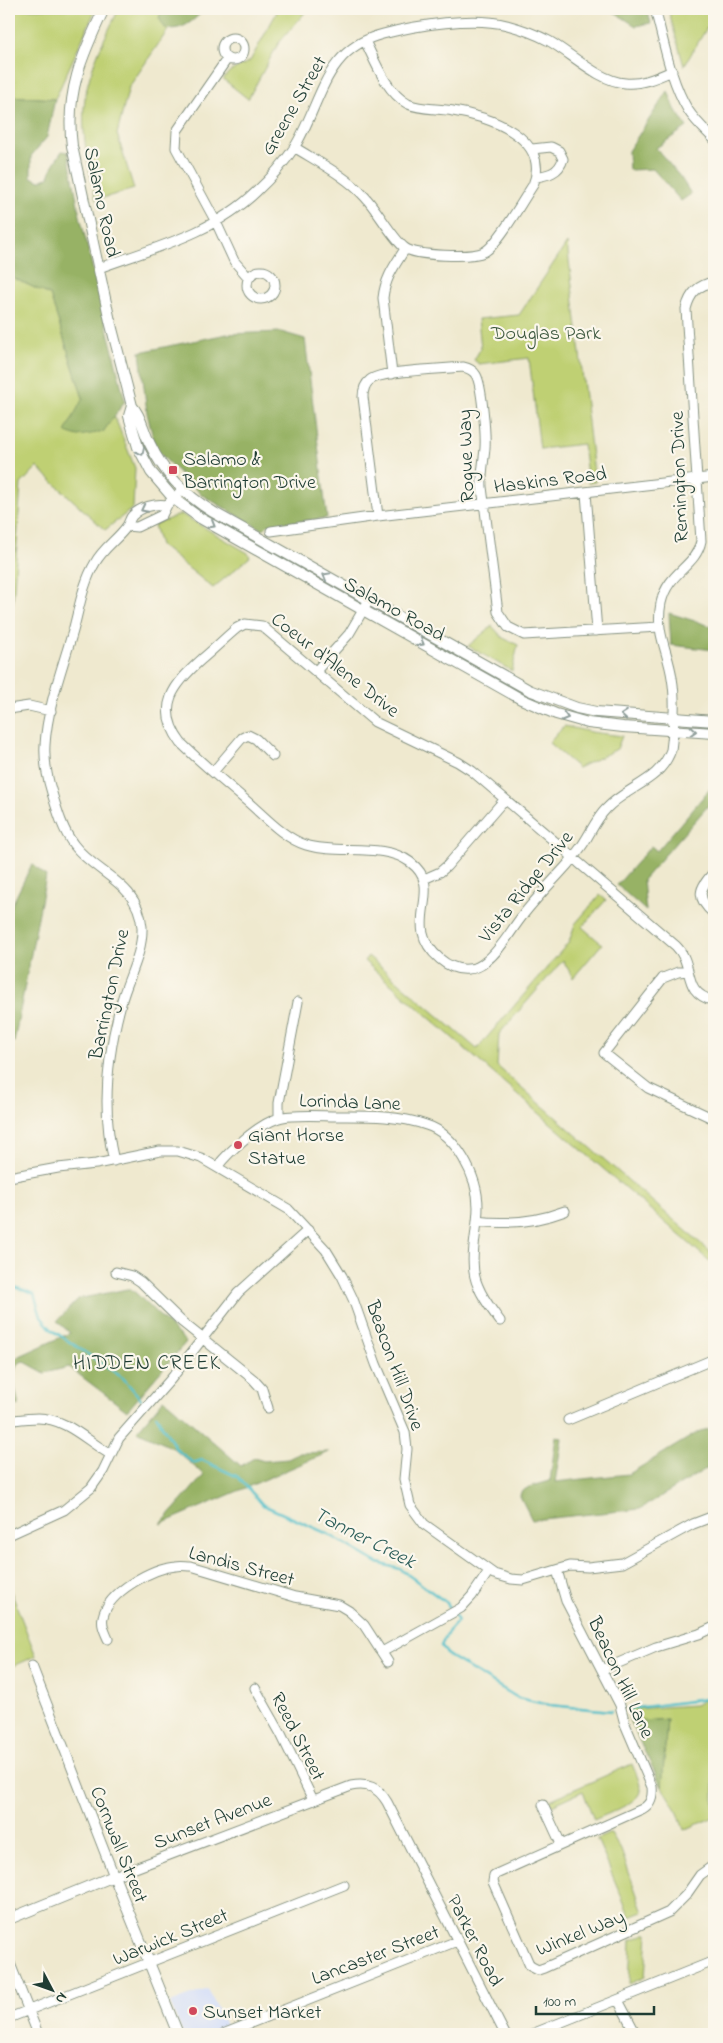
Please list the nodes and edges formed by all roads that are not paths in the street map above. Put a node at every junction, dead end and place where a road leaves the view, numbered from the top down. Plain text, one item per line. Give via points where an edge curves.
1 (104, 9) edge
2 (656, 9) edge
3 (365, 41) junction
4 (227, 58) dead end
5 (672, 71) junction
6 (714, 139) edge
7 (294, 147) junction
8 (532, 149) junction
9 (536, 177) junction
10 (216, 222) junction
11 (406, 248) junction
12 (99, 268) junction
13 (248, 277) dead end
14 (714, 282) edge
15 (392, 374) junction
16 (132, 406) junction
17 (714, 477) edge
18 (697, 478) junction
19 (182, 490) junction
20 (586, 493) junction
21 (171, 502) junction
22 (484, 504) junction
23 (378, 516) junction
24 (127, 526) junction
25 (272, 531) dead end
26 (369, 600) junction
27 (364, 610) junction
28 (659, 627) junction
29 (597, 631) junction
30 (316, 672) junction
31 (9, 709) edge
32 (51, 711) junction
33 (673, 719) junction
34 (714, 721) edge
35 (673, 730) junction
36 (714, 733) edge
37 (273, 756) dead end
38 (213, 772) junction
39 (505, 799) junction
40 (573, 858) junction
41 (714, 872) edge
42 (424, 879) junction
43 (714, 914) edge
44 (688, 971) junction
45 (714, 1001) edge
46 (298, 1002) dead end
47 (279, 1118) junction
48 (714, 1119) edge
49 (114, 1161) junction
50 (217, 1167) junction
51 (9, 1177) edge
52 (565, 1211) dead end
53 (477, 1221) junction
54 (308, 1230) junction
55 (116, 1272) dead end
56 (500, 1321) dead end
57 (202, 1339) junction
58 (714, 1360) edge
59 (268, 1408) dead end
60 (14, 1420) dead end
61 (568, 1420) dead end
62 (110, 1454) junction
63 (714, 1516) edge
64 (9, 1535) edge
65 (557, 1570) junction
66 (489, 1571) junction
67 (714, 1627) edge
68 (108, 1639) dead end
69 (382, 1652) junction
70 (388, 1662) dead end
71 (32, 1666) dead end
72 (602, 1670) junction
73 (255, 1688) dead end
74 (374, 1787) joint
75 (313, 1800) junction
76 (652, 1800) joint
77 (543, 1805) dead end
78 (561, 1844) junction
79 (714, 1864) edge
80 (114, 1876) junction
81 (344, 1885) dead end
82 (9, 1920) edge
83 (455, 1936) junction
84 (9, 1961) edge
85 (714, 1962) edge
86 (149, 1963) junction
87 (618, 2000) junction
88 (28, 2010) junction
89 (9, 2018) edge
90 (38, 2034) edge
91 (178, 2034) edge
92 (223, 2034) edge
93 (505, 2034) edge
94 (532, 2034) edge
95 (636, 2034) edge

1 - 12 main road, Salamo Road via 78,68 70,118 74,158
2 - 5 street
3 - 5 street, Greene Street via 384,34 443,24 483,21 530,32 614,81 633,83
3 - 7 street, Greene Street via 341,58 327,75
3 - 8 street via 389,86 408,104 462,112 489,120 520,137
4 - 10 street via 181,124 176,141 179,158
5 - 6 street via 688,110
7 - 10 street, Greene Street via 258,190
7 - 11 street via 364,195
8 - 9 street
8 - 9 street via 551,147 559,150 562,159 555,172
9 - 11 street via 484,252 424,254
10 - 12 street, Greene Street
10 - 13 street via 234,261
11 - 15 street via 384,287
12 - 16 main road, Salamo Road
14 - 18 street, Remington Drive via 701,285 693,292 686,309
15 - 22 street, Rogue Way via 463,367 477,376 485,448 481,474
15 - 23 street, Rogue Way via 371,379 363,391
16 - 19 main road, Salamo Road via 159,461
16 -> 21 main road, Salamo Road via 128,416 138,447
17 - 18 street, Haskins Road
18 - 20 street, Haskins Road
18 - 28 street, Remington Drive via 700,550 668,584 661,605
19 - 21 street
26 -> 19 main road, Salamo Road via 213,512
20 - 22 street, Haskins Road
20 - 29 street
21 - 24 street via 162,514 145,524
21 -> 24 street, Barrington Drive via 146,508 132,516
21 -> 27 main road, Salamo Road
22 - 23 street, Haskins Road
22 - 29 street, Rogue Way via 496,602 503,621 513,631 524,635
23 - 25 street, Haskins Road
24 - 32 street, Barrington Drive via 109,544 89,576
26 - 27 street
33 -> 26 main road, Salamo Road via 596,712 554,700 529,690
27 - 30 street via 349,634
27 -> 35 main road, Salamo Road via 541,708 594,724
28 - 29 street, Rogue Way
28 - 33 street, Remington Drive via 673,679
30 - 38 street, Coeur d'Alene Drive via 268,630 255,624 245,624 183,675 170,698 171,726 181,743
30 - 39 street, Coeur d'Alene Drive via 375,722 458,762
31 - 32 street via 29,706
32 - 49 street, Barrington Drive via 45,744 46,769 67,833 76,848 127,891 137,907 142,926 139,951 122,1000 113,1046 107,1117
33 - 34 main road, Salamo Road
33 - 35 street, Remington Drive
35 -> 36 main road, Salamo Road
35 - 40 street, Vista Ridge Drive via 671,750 663,766 653,777 605,809
37 - 38 street via 248,735
38 - 42 street, Coeur d'Alene Drive via 296,841 316,847 398,855 417,868
39 - 40 street, Coeur d'Alene Drive
39 - 42 street via 447,866
40 - 42 street, Vista Ridge Drive via 522,916 494,954 485,963 471,969 451,967 427,945 421,925 426,892
40 - 44 street, Coeur d'Alene Drive via 682,952
41 - 43 street via 701,892 704,902
44 - 45 street, Coeur d'Alene Drive via 696,992
44 - 48 street via 663,978 604,1053 648,1088
46 - 47 street
47 - 50 street, Lorinda Lane via 252,1133
47 - 53 street, Lorinda Lane via 392,1117 428,1125 453,1144 468,1164 478,1205
49 - 50 street, Beacon Hill Drive via 160,1151 178,1151 194,1154
49 - 51 street, Beacon Hill Drive
50 - 54 street, Beacon Hill Drive via 282,1205
52 - 53 street via 517,1224
53 - 56 street, Lorinda Lane via 474,1260 477,1285
54 - 57 street via 246,1286
54 - 66 street, Beacon Hill Drive via 333,1260 348,1288 404,1432 407,1449 404,1479 410,1505 424,1524
55 - 57 street via 141,1282
57 - 59 street via 253,1379 262,1389
57 - 62 street via 119,1438
58 - 61 street
60 - 62 street via 54,1420
62 - 64 street via 91,1488 70,1507
63 - 65 street, Beacon Hill Drive via 622,1563 588,1568 570,1566
65 - 66 street, Beacon Hill Drive via 523,1580
65 - 72 street, Beacon Hill Lane via 566,1601
66 - 69 street via 461,1608
67 - 72 street
68 - 69 street, Landis Street via 103,1617 118,1593 162,1569 191,1566 295,1597 339,1605 357,1617
69 - 70 street, Landis Street
71 - 80 street, Cornwall Street
72 - 76 street, Beacon Hill Lane via 644,1766 652,1788
73 - 75 street, Reed Street
74 - 75 street, Sunset Avenue via 363,1784 351,1786
74 - 83 street, Parker Road via 384,1796
75 - 80 street, Sunset Avenue
76 - 78 street, Winkel Way via 642,1809
77 - 78 street
78 - 79 street, Winkel Way via 492,1878 528,1962 534,1969 544,1968 669,1912 700,1875
80 - 82 main road, Sunset Avenue
80 - 86 main road, Cornwall Street
81 - 86 street, Warwick Street
83 - 92 street, Lancaster Street
83 - 93 street, Parker Road
84 - 88 street
85 - 87 street
86 - 88 street, Warwick Street
86 - 91 main road, Cornwall Street
87 - 94 street
87 - 95 street
88 - 89 street, Warwick Street
88 - 90 street

